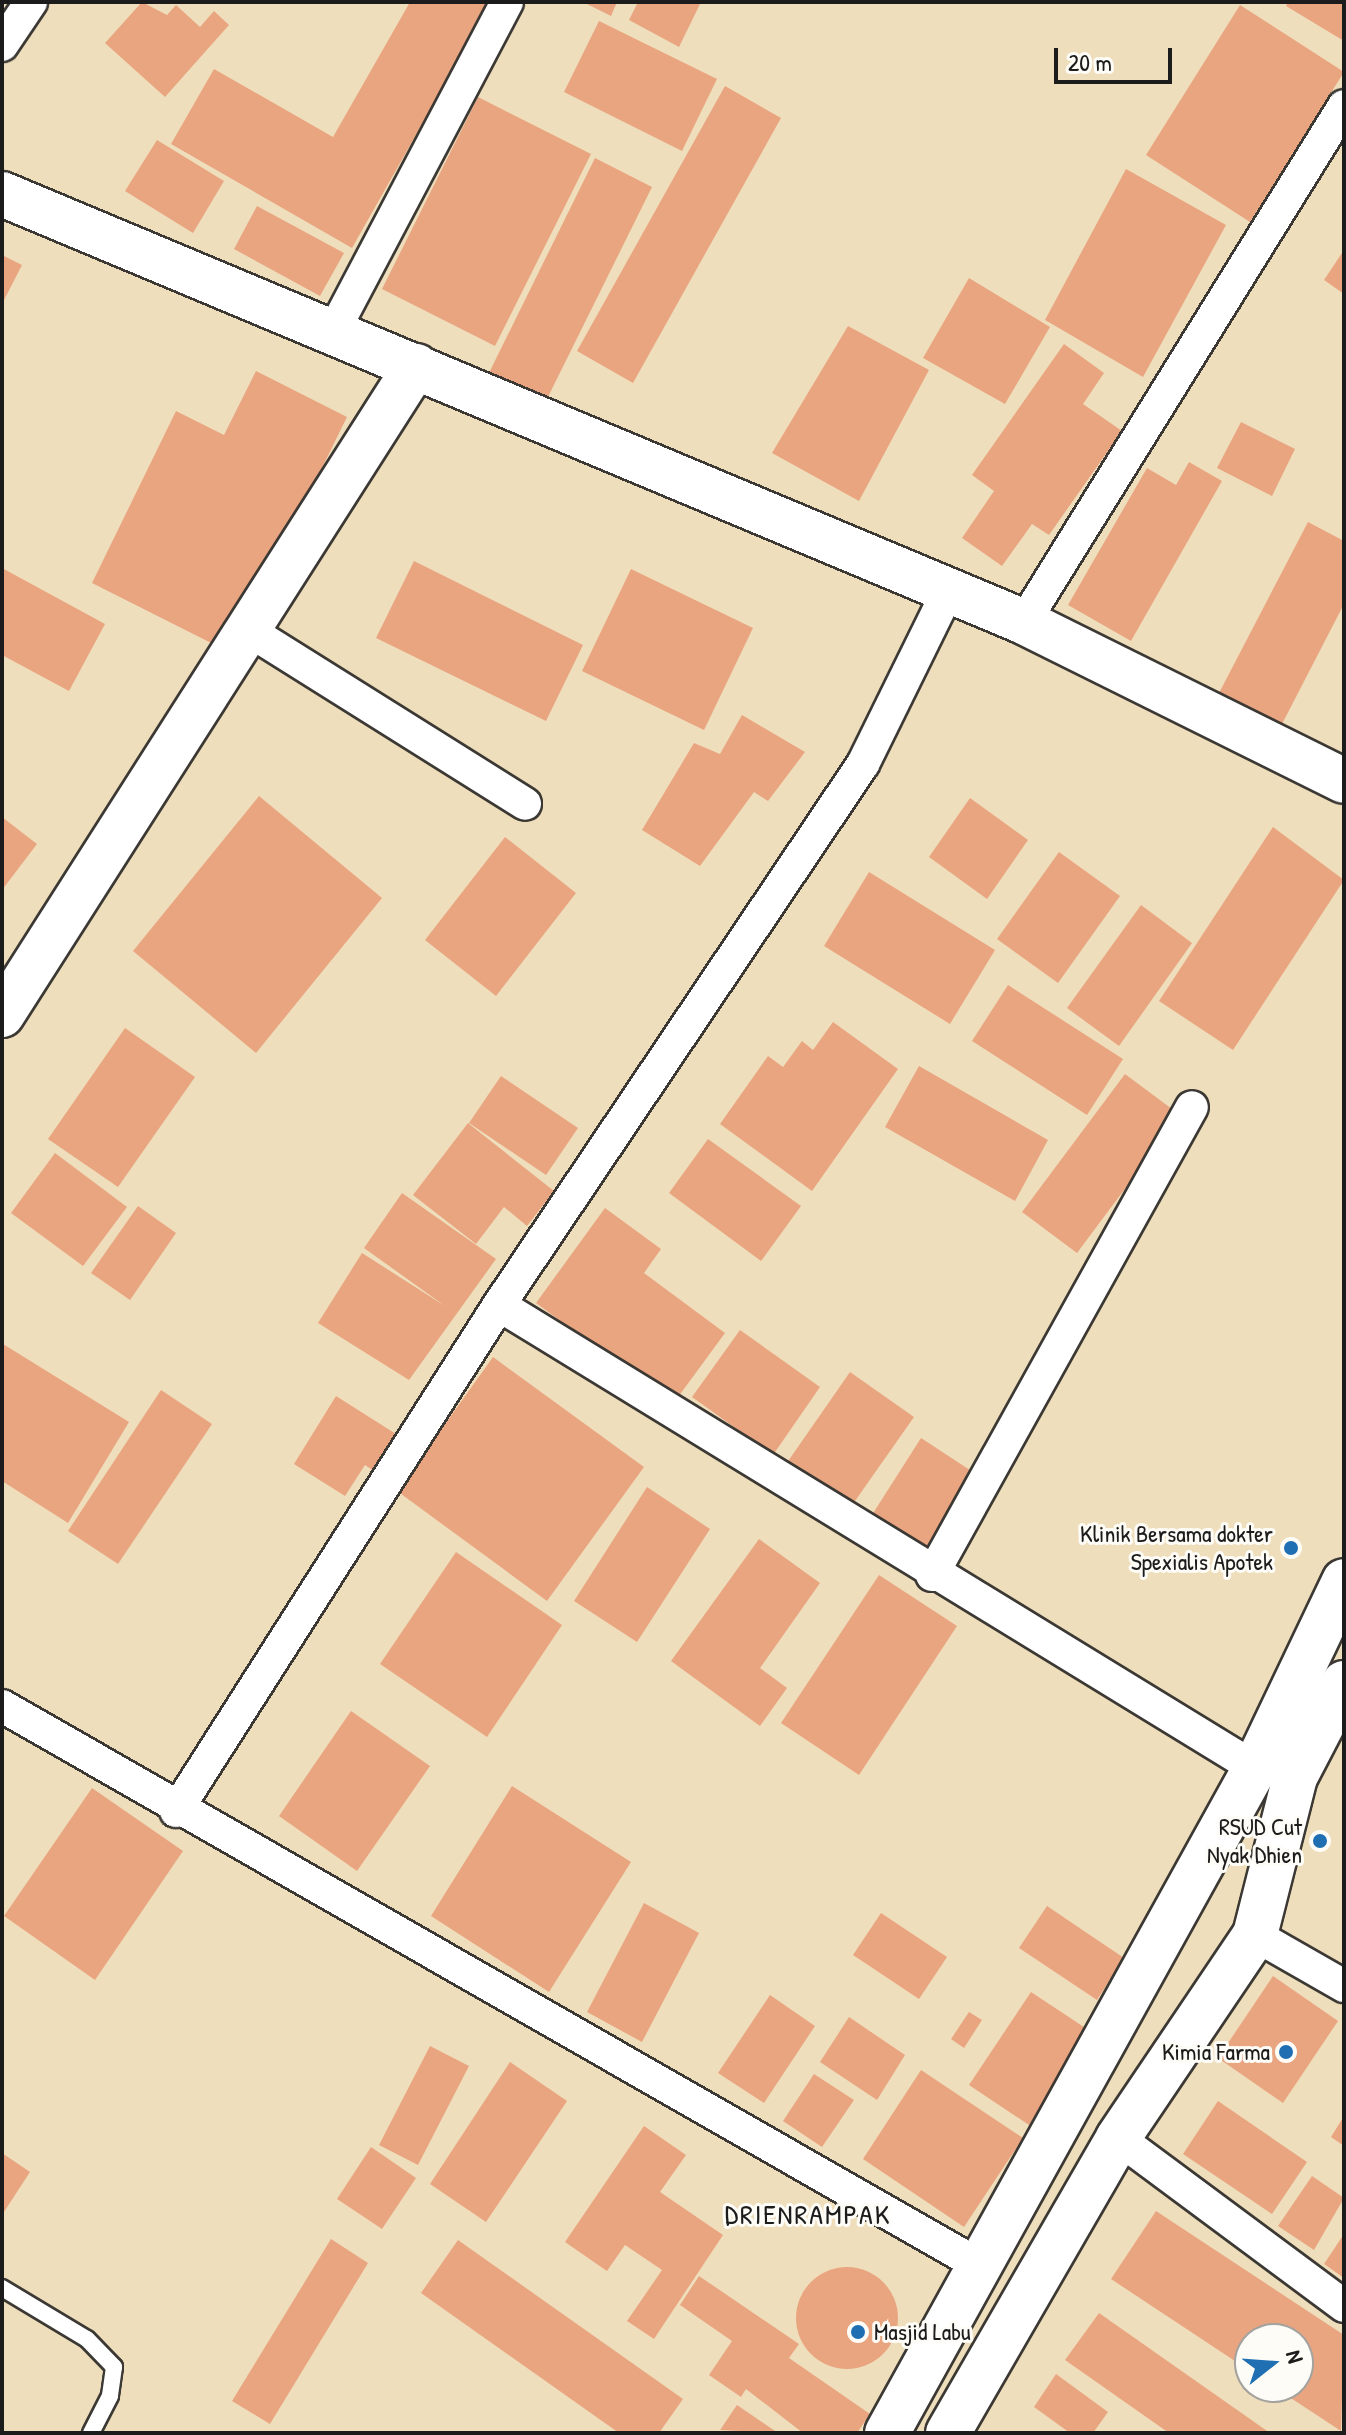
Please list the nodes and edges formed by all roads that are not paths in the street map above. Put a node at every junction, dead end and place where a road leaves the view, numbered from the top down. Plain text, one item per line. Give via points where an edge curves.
1 (31, 2) edge
2 (507, 2) edge
3 (2, 45) edge
4 (1344, 106) edge
5 (2, 194) edge
6 (332, 334) junction
7 (416, 366) junction
8 (946, 595) junction
9 (1024, 622) junction
10 (248, 630) junction
11 (1344, 781) edge
12 (525, 804) dead end
13 (2, 1015) edge
14 (1192, 1107) dead end
15 (499, 1305) junction
16 (932, 1575) junction
17 (1344, 1581) edge
18 (1344, 1683) edge
19 (2, 1706) edge
20 (1255, 1768) junction
21 (176, 1811) junction
22 (1255, 1935) junction
23 (1344, 1986) edge
24 (1118, 2138) junction
25 (984, 2268) junction
26 (2, 2288) edge
27 (1344, 2306) edge
28 (91, 2433) edge
29 (887, 2433) edge
30 (948, 2433) edge

1 - 3 street
2 - 6 street
4 - 9 street
5 - 6 main road
6 - 7 main road
7 - 8 main road
7 - 10 main road
8 - 9 main road
8 - 15 street via 863,764
9 - 11 main road
10 - 12 street
10 - 13 main road
14 - 16 street
15 - 16 street
15 - 21 street
16 - 20 street
17 - 20 main road
18 - 22 main road via 1295,1777
19 - 21 street
20 - 25 main road
21 - 25 street
22 - 23 street
22 - 24 main road
24 - 27 street
24 - 30 main road
25 - 29 main road
26 - 28 lane via 87,2339 114,2367 110,2396

